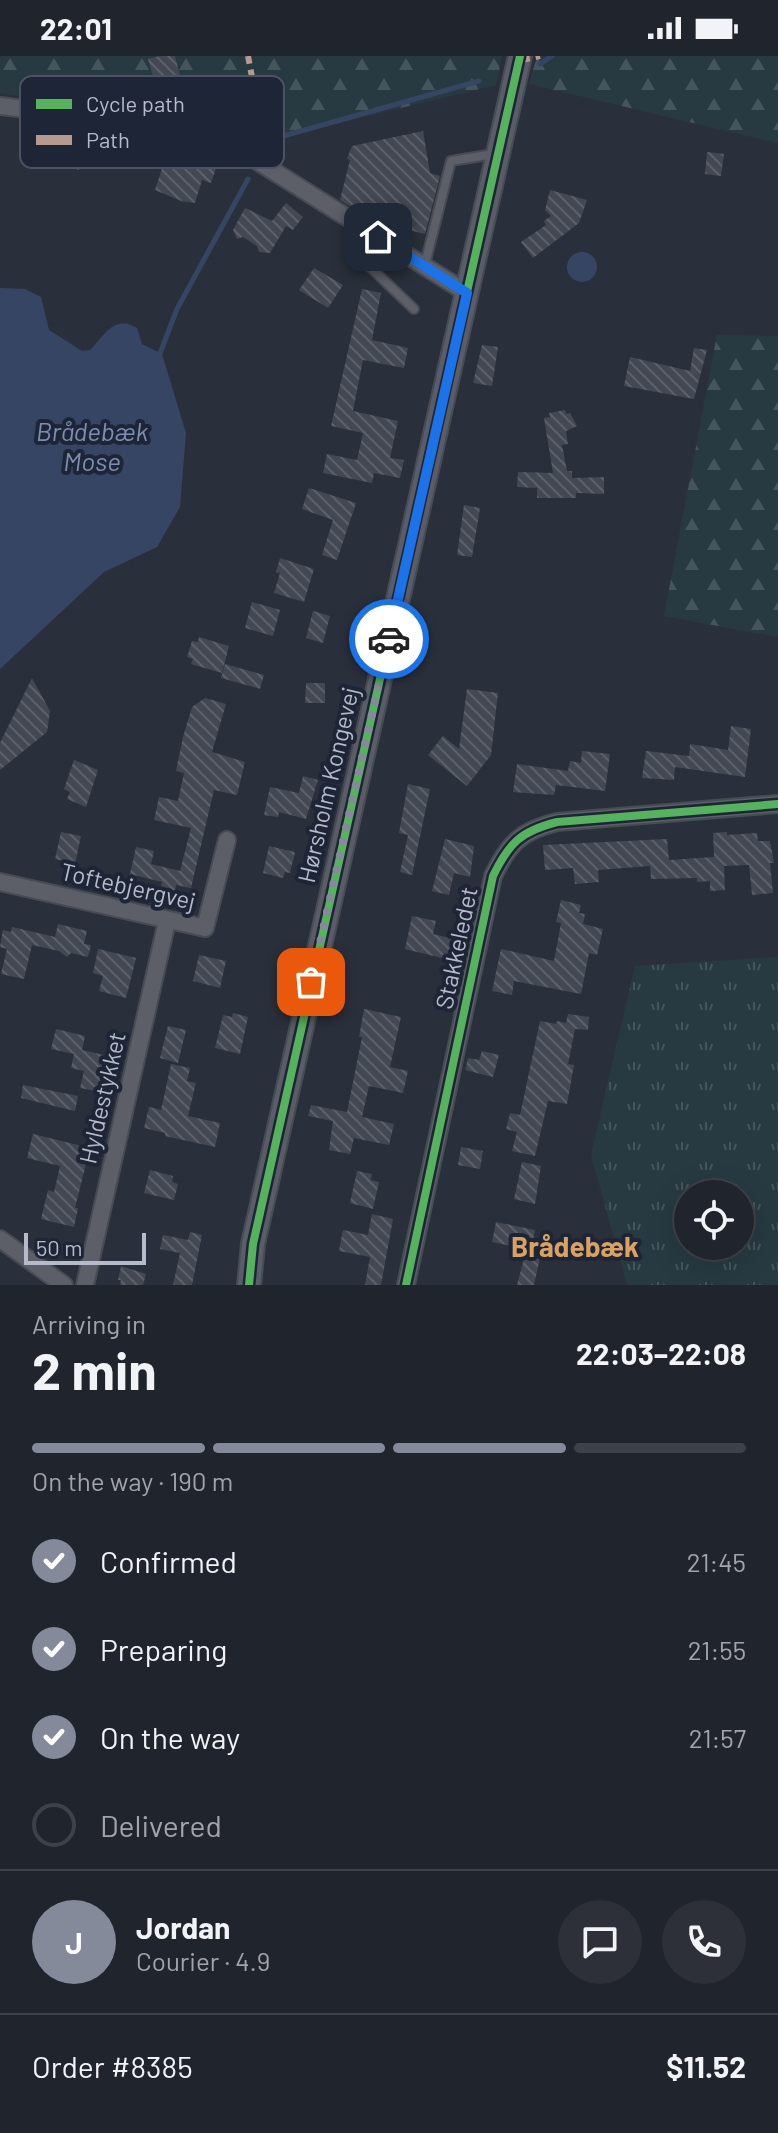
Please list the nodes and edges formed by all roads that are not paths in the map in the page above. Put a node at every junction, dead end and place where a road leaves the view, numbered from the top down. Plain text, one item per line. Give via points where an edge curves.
1 (520, 56) edge
2 (0, 106) edge
3 (20, 109) edge
4 (498, 153) junction
5 (269, 168) edge
6 (378, 237) junction
7 (425, 264) junction
8 (467, 293) junction
9 (414, 309) dead end
10 (778, 804) edge
11 (227, 840) dead end
12 (0, 882) edge
13 (167, 921) junction
14 (0, 1239) edge
15 (253, 1244) junction
16 (64, 1285) edge
17 (85, 1285) edge
18 (236, 1285) edge
19 (249, 1285) edge
20 (406, 1285) edge

1 - 4 main road, Hørsholm Kongevej
2 - 3 street
4 - 7 lane via 451,161
4 - 8 main road, Hørsholm Kongevej
5 - 6 street
6 - 7 street
6 - 9 lane via 368,258 370,267
7 - 8 street
8 - 15 main road, Hørsholm Kongevej
10 - 20 street, Stakkeledet via 557,822 523,834 504,853 493,876
11 - 13 street, Toftebjergvej via 205,928
12 - 13 street, Toftebjergvej
13 - 17 street, Hyldestykket
14 - 16 street
15 - 18 main road, Hørsholm Kongevej
15 - 19 main road, Hørsholm Kongevej

